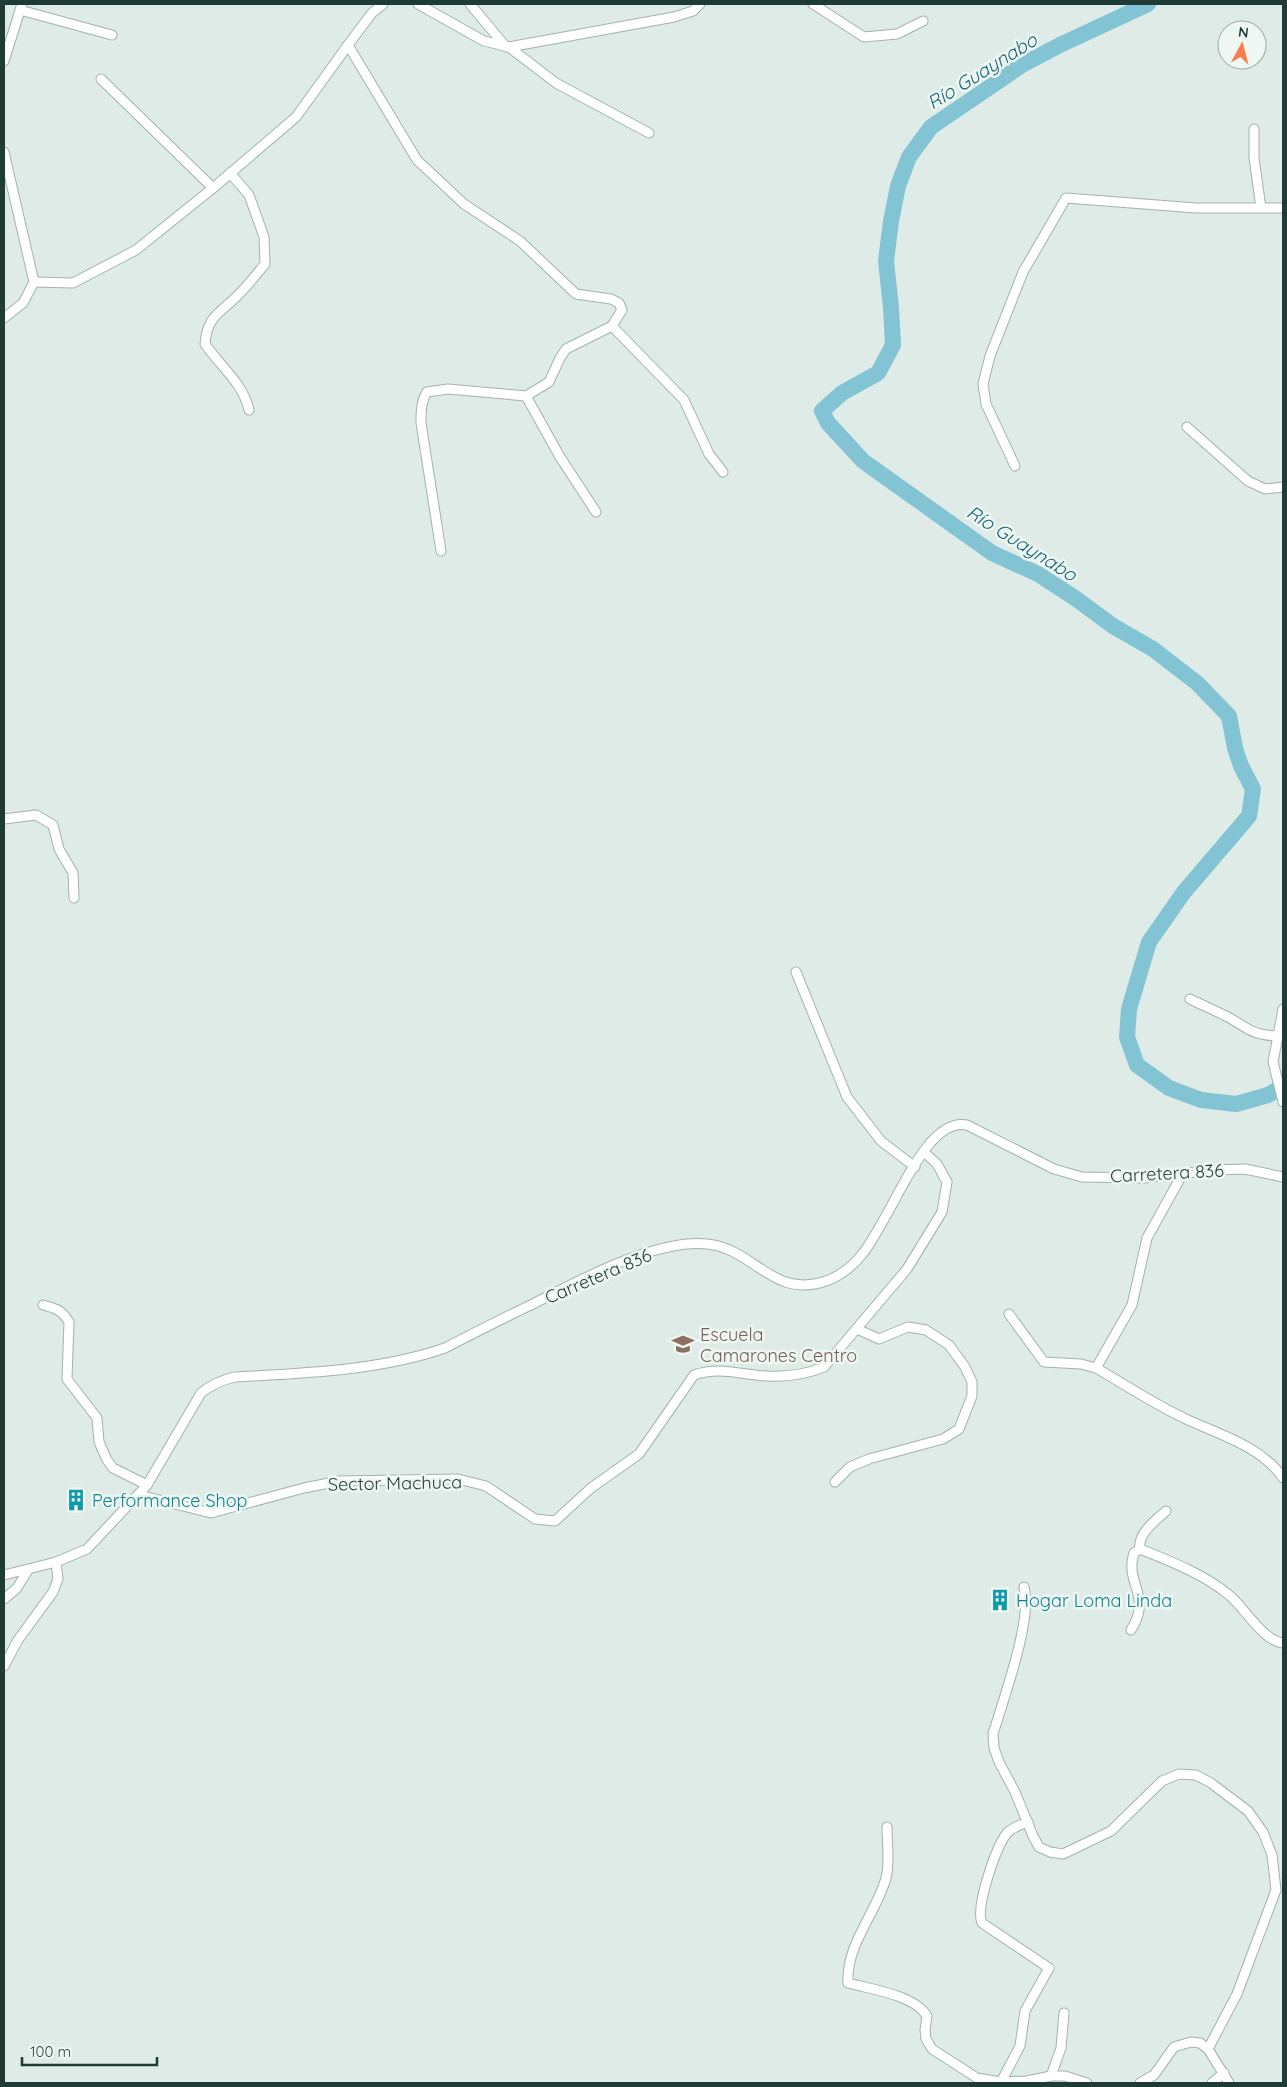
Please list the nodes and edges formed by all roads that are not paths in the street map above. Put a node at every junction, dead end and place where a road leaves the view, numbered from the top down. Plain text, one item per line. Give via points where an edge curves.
1 (383, 4) edge
2 (418, 4) edge
3 (470, 4) edge
4 (700, 4) edge
5 (814, 4) edge
6 (21, 7) edge
7 (924, 21) dead end
8 (112, 35) dead end
9 (348, 45) junction
10 (507, 47) junction
11 (4, 61) edge
12 (101, 79) dead end
13 (1254, 129) dead end
14 (649, 133) dead end
15 (4, 152) edge
16 (230, 173) junction
17 (213, 188) junction
18 (1261, 208) junction
19 (1283, 208) edge
20 (34, 282) junction
21 (4, 318) edge
22 (612, 326) junction
23 (526, 396) junction
24 (250, 410) dead end
25 (1187, 428) dead end
26 (1015, 466) dead end
27 (724, 472) dead end
28 (1283, 487) edge
29 (596, 512) dead end
30 (441, 551) dead end
31 (4, 819) edge
32 (74, 898) dead end
33 (796, 972) dead end
34 (1190, 999) dead end
35 (1283, 1009) edge
36 (1277, 1036) junction
37 (1283, 1102) edge
38 (924, 1152) junction
39 (915, 1167) junction
40 (1182, 1175) junction
41 (1283, 1177) edge
42 (43, 1305) dead end
43 (1009, 1314) dead end
44 (856, 1329) junction
45 (1096, 1368) junction
46 (1283, 1478) edge
47 (835, 1482) dead end
48 (147, 1485) junction
49 (139, 1495) junction
50 (1166, 1511) dead end
51 (1140, 1548) junction
52 (56, 1562) junction
53 (28, 1570) junction
54 (4, 1575) edge
55 (1024, 1587) dead end
56 (4, 1600) edge
57 (1131, 1630) dead end
58 (1283, 1643) edge
59 (4, 1666) edge
60 (1028, 1822) junction
61 (887, 1827) dead end
62 (1283, 1880) edge
63 (1276, 1890) junction
64 (1064, 2013) dead end
65 (1208, 2048) junction
66 (1224, 2073) junction
67 (1051, 2076) junction
68 (988, 2082) edge
69 (1001, 2082) junction
70 (1088, 2083) edge
71 (1140, 2083) edge
72 (1212, 2083) edge
73 (1229, 2083) edge

1 - 9 street via 372,13
2 - 10 street via 484,41
3 - 10 street
4 - 10 street via 693,10 674,16
5 - 7 street via 864,37 897,34
6 - 8 street
6 - 11 street
9 - 16 street via 296,117
9 - 22 street via 418,160 464,204 520,241 576,294 619,302 622,310
10 - 14 street via 556,83
12 - 17 street
13 - 18 street via 1254,158
15 - 20 street
16 - 17 street
16 - 24 street via 250,195 264,237 265,264 234,300 214,315 206,330 205,344 242,388
17 - 20 street via 136,250 73,283
18 - 19 street
18 - 26 street via 1196,208 1066,198 1023,272 990,356 984,384 986,404
20 - 21 street via 23,302
22 - 23 street via 566,349 550,382
22 - 27 street via 684,400 709,454
23 - 29 street
23 - 30 street via 448,389 427,392 421,423
25 - 28 street via 1248,481 1265,490
31 - 32 street via 36,815 54,826 59,849 73,873
33 - 39 street via 847,1097 881,1141
34 - 36 street via 1229,1017 1243,1028
35 - 36 street
36 - 37 street via 1273,1062
38 - 39 street, Carretera 836
38 - 40 street, Carretera 836 via 943,1132 960,1124 1073,1175 1144,1178
38 - 44 street, Sector Machuca via 937,1164 947,1182 942,1212 907,1269
39 - 48 street, Carretera 836 via 863,1252 844,1272 828,1280 792,1285 724,1248 706,1244 685,1245 631,1259 579,1280 428,1354 326,1371 222,1380 202,1393
40 - 41 street, Carretera 836 via 1245,1169
40 - 45 street via 1148,1238 1132,1305
42 - 48 street via 58,1309 69,1322 67,1379 98,1418 102,1452 113,1468
43 - 45 street via 1044,1362
44 - 47 street via 879,1339 908,1327 926,1330 948,1345 965,1367 972,1382 972,1396 959,1429 943,1439 850,1467
44 - 49 street, Sector Machuca via 824,1366 811,1372 769,1376 719,1369 694,1375 640,1454 591,1488 555,1521 535,1519 486,1486 458,1479 339,1481 211,1513
45 - 46 street via 1185,1419 1250,1448 1276,1468
48 - 49 street, Carretera 836
49 - 52 street, Carretera 836 via 86,1549
50 - 51 street via 1142,1537
51 - 57 street via 1134,1553 1131,1568 1140,1602 1139,1617
51 - 58 street via 1219,1587 1270,1639
52 - 53 street, Carretera 836
52 - 59 street via 58,1579 53,1592 18,1640
53 - 54 street, Carretera 836
53 - 56 street via 17,1588
55 - 60 street via 1027,1596 1020,1640 993,1734 999,1762
60 - 63 street via 1040,1847 1063,1854 1111,1831 1162,1780 1179,1774 1196,1775 1248,1811 1263,1832 1270,1849
60 - 69 street via 1014,1827 1007,1834 991,1862 980,1912 982,1923 1049,1968 1025,2011 1020,2046
61 - 68 street via 887,1876 851,1954 848,1983 907,1999 918,2006 927,2016 926,2040 932,2049
62 - 63 street
63 - 65 street via 1237,1994
64 - 67 street via 1061,2048
65 - 66 street
65 - 71 street via 1200,2043 1181,2043 1174,2047 1154,2074
66 - 72 street
66 - 73 street
67 - 69 street
67 - 70 street via 1065,2076
68 - 69 street

